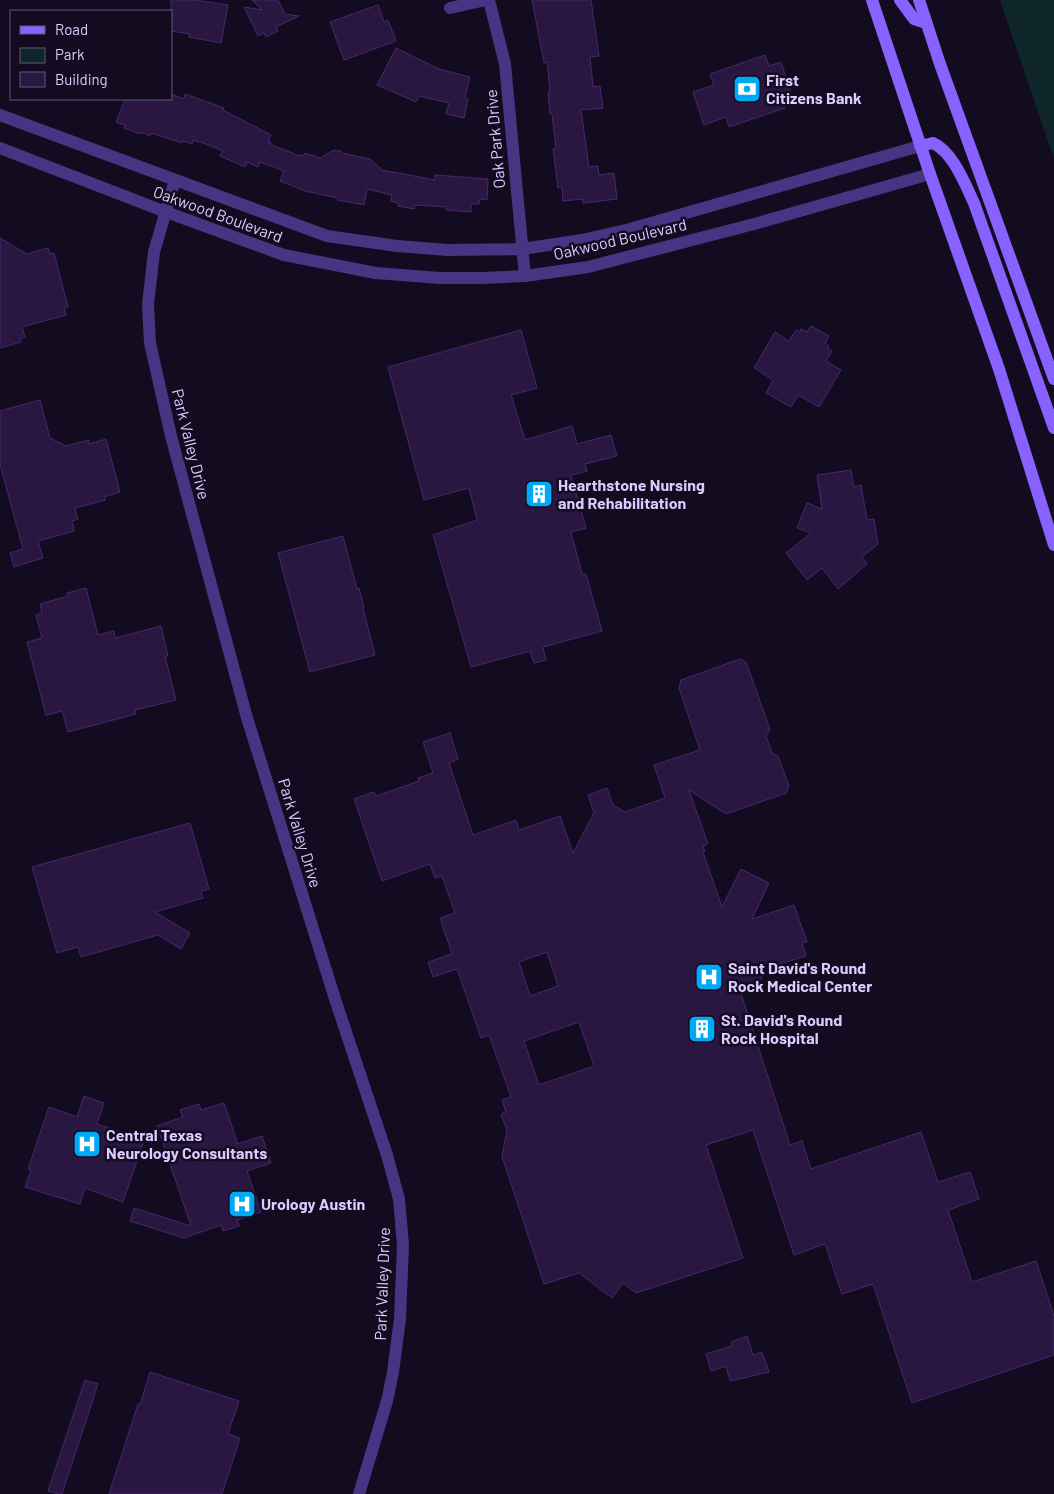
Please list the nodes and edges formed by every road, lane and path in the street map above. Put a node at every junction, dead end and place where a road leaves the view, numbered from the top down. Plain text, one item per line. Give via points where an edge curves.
1 (488, 0) edge
2 (872, 0) edge
3 (900, 0) edge
4 (919, 0) edge
5 (450, 8) dead end
6 (926, 23) junction
7 (0, 116) edge
8 (920, 146) junction
9 (0, 148) edge
10 (930, 174) junction
11 (175, 180) junction
12 (166, 212) junction
13 (522, 249) junction
14 (525, 276) junction
15 (1054, 379) edge
16 (1054, 428) edge
17 (1054, 545) edge
18 (359, 1494) edge

1 - 5 street
1 - 13 street, Oak Park Drive via 505,64
2 - 8 main road
3 - 6 main road via 914,19
4 - 6 main road
6 - 15 main road
7 - 11 street, Oakwood Boulevard
8 - 10 main road
8 - 13 street, Oakwood Boulevard via 630,229
8 - 16 main road via 933,144 945,152 974,203
9 - 12 street, Oakwood Boulevard
10 - 14 street, Oakwood Boulevard via 588,267
10 - 17 main road via 999,369
11 - 12 street, Park Valley Drive
11 - 13 street, Oakwood Boulevard via 328,236 448,250
12 - 14 street, Oakwood Boulevard via 276,253 376,274 482,278
12 - 18 street, Park Valley Drive via 154,252 148,310 150,343 171,436 247,718 399,1199 403,1245 400,1319 393,1372
13 - 14 street, Oak Park Drive

